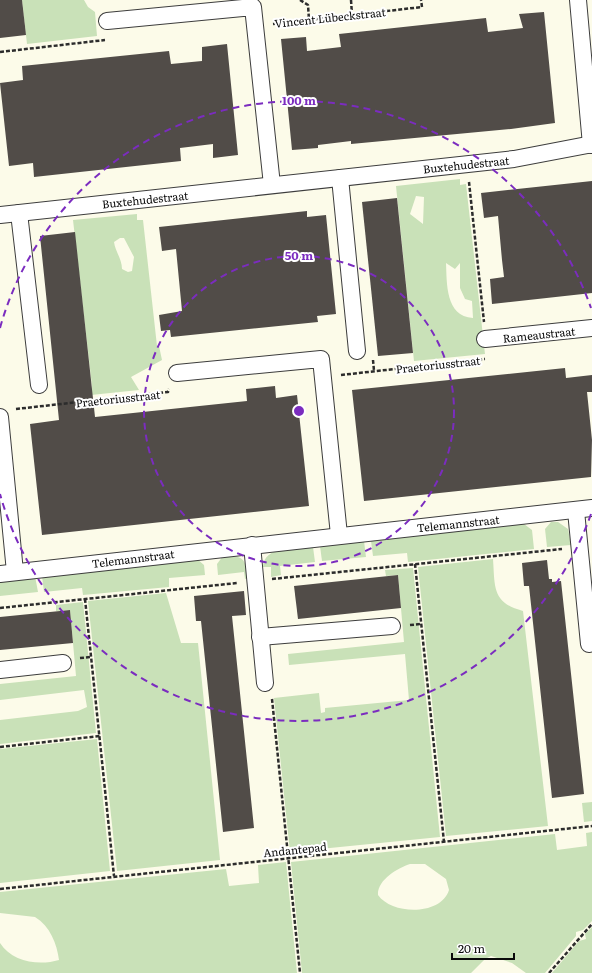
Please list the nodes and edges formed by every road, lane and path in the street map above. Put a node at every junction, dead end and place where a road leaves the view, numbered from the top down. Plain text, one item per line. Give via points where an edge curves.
1 (300, 0) edge
2 (351, 0) edge
3 (421, 0) edge
4 (578, 0) edge
5 (352, 15) junction
6 (309, 20) junction
7 (107, 21) joint
8 (254, 26) junction
9 (0, 52) edge
10 (592, 144) edge
11 (467, 163) junction
12 (340, 178) junction
13 (272, 185) junction
14 (19, 212) junction
15 (0, 215) edge
16 (592, 328) edge
17 (485, 339) junction
18 (357, 351) dead end
19 (177, 374) joint
20 (323, 377) junction
21 (38, 385) dead end
22 (15, 409) dead end
23 (0, 416) edge
24 (592, 508) edge
25 (576, 510) junction
26 (339, 535) junction
27 (252, 545) junction
28 (580, 547) junction
29 (415, 564) junction
30 (7, 573) edge
31 (255, 581) junction
32 (85, 599) junction
33 (0, 608) edge
34 (392, 626) dead end
35 (260, 637) junction
36 (590, 644) dead end
37 (63, 663) dead end
38 (0, 670) edge
39 (265, 683) joint
40 (100, 736) junction
41 (0, 747) edge
42 (592, 826) edge
43 (444, 842) junction
44 (288, 858) junction
45 (114, 876) junction
46 (0, 889) edge
47 (592, 924) edge
48 (300, 973) edge
49 (549, 973) edge

1 - 6 path via 308,5
2 - 5 path
3 - 5 path, Vincent Lübeckstraat via 422,7
4 - 10 street
5 - 6 path, Vincent Lübeckstraat
6 - 8 path, Vincent Lübeckstraat
7 - 8 street via 252,7
7 - 9 path via 108,40
8 - 13 street
10 - 11 street, Buxtehudestraat via 514,159
11 - 12 street, Buxtehudestraat
11 - 17 path
12 - 13 street, Buxtehudestraat
12 - 18 street
13 - 14 street, Buxtehudestraat
14 - 15 street, Buxtehudestraat
14 - 21 street
16 - 17 street, Rameaustraat
17 - 20 path, Praetoriusstraat via 488,358
19 - 20 street via 321,359
19 - 22 path, Praetoriusstraat via 168,392
20 - 26 street
23 - 30 street, Telemannstraat
24 - 25 street, Telemannstraat
25 - 26 street, Telemannstraat
25 - 28 street
26 - 27 street, Telemannstraat
27 - 30 street, Telemannstraat
27 - 31 street
28 - 29 path
28 - 36 street
29 - 31 path
29 - 43 path
31 - 32 path
31 - 35 street
32 - 33 path
32 - 40 path
34 - 35 street
35 - 39 street
37 - 38 street
39 - 44 path via 271,690
40 - 41 path
40 - 45 path
42 - 43 path, Andantepad
43 - 44 path, Andantepad
44 - 45 path, Andantepad
44 - 48 path
45 - 46 path, Andantepad
47 - 49 path

